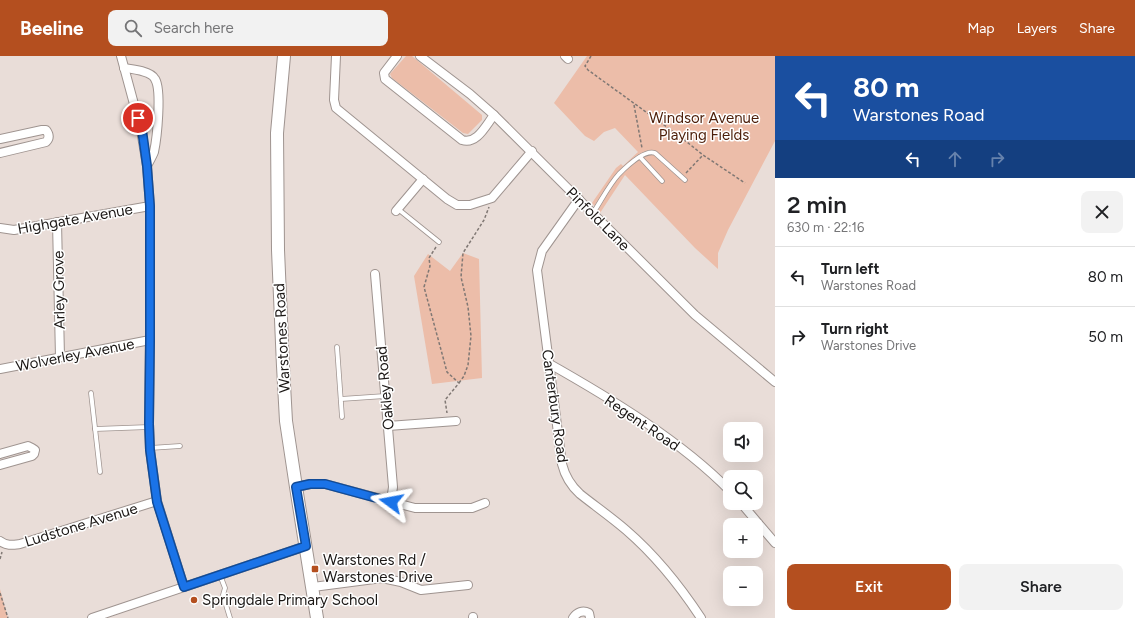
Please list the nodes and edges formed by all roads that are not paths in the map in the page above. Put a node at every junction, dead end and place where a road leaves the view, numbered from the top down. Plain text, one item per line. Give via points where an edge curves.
1 (121, 56) edge
2 (284, 56) edge
3 (336, 56) edge
4 (397, 56) edge
5 (420, 56) edge
6 (124, 68) junction
7 (494, 115) junction
8 (0, 139) edge
9 (532, 151) junction
10 (0, 153) edge
11 (641, 156) junction
12 (147, 166) junction
13 (423, 179) junction
14 (683, 179) road end
15 (662, 181) dead end
16 (579, 199) junction
17 (150, 206) junction
18 (397, 210) joint
19 (593, 214) junction
20 (57, 222) junction
21 (0, 228) edge
22 (439, 242) road end
23 (375, 274) dead end
24 (150, 340) junction
25 (337, 347) dead end
26 (60, 357) junction
27 (548, 363) junction
28 (0, 369) edge
29 (775, 382) edge
30 (91, 393) dead end
31 (385, 396) junction
32 (341, 399) junction
33 (342, 417) dead end
34 (452, 422) road end
35 (388, 426) junction
36 (149, 427) junction
37 (95, 429) junction
38 (180, 446) dead end
39 (150, 448) junction
40 (0, 454) edge
41 (0, 465) edge
42 (100, 472) dead end
43 (723, 484) edge
44 (296, 487) junction
45 (157, 502) junction
46 (391, 502) junction
47 (485, 503) dead end
48 (748, 510) edge
49 (2, 543) edge
50 (775, 543) edge
51 (306, 546) junction
52 (220, 575) junction
53 (468, 586) dead end
54 (184, 587) junction
55 (313, 587) junction
56 (92, 618) edge
57 (230, 618) edge
58 (317, 618) edge
59 (574, 618) edge
60 (590, 618) edge
61 (701, 618) edge

1 - 6 street
2 - 44 street, Warstones Road via 276,133 278,250 286,421
3 - 13 street via 336,108
4 - 7 street via 384,73 385,79 462,140 475,139
5 - 7 street, Pinfold Lane
6 - 12 street via 142,130
6 - 12 street via 149,74 155,77 158,85 158,124 153,153
7 - 9 street, Pinfold Lane
8 - 10 street via 42,130 46,130 49,137 46,142
9 - 13 street via 492,198 470,205 457,205
9 - 16 street, Pinfold Lane
11 - 14 lane via 651,151 655,153
11 - 15 lane
11 - 19 lane via 619,175
12 - 17 street
13 - 18 street
16 - 19 street, Pinfold Lane
16 - 27 street, Canterbury Road via 542,251 537,270
17 - 20 street, Highgate Avenue
17 - 24 street
18 - 22 lane
19 - 29 street, Pinfold Lane via 695,315
20 - 21 street, Highgate Avenue via 14,230
20 - 26 street, Arley Grove
23 - 31 street, Oakley Road
24 - 26 street, Wolverley Avenue
24 - 36 street
25 - 32 lane
26 - 28 street, Wolverley Avenue
27 - 43 street, Regent Road via 646,423 702,464
27 - 61 street, Canterbury Road via 562,464 567,479 580,494 626,530 652,556 671,576
30 - 37 lane
31 - 32 lane
31 - 35 street, Oakley Road
32 - 33 lane
34 - 35 street
35 - 46 street, Oakley Road via 393,487
36 - 37 lane
36 - 39 street
37 - 42 lane
38 - 39 lane
39 - 45 street
40 - 41 street via 28,446 35,450 32,456
44 - 46 street via 325,484
44 - 51 street, Warstones Road
45 - 49 street, Ludstone Avenue via 20,544 11,546
45 - 54 street
46 - 47 street via 415,508 472,508
48 - 50 street
51 - 52 street
51 - 55 street, Warstones Road
52 - 54 street
52 - 57 lane
53 - 55 street via 421,590 382,578
54 - 56 street
55 - 58 street, Warstones Road
59 - 60 street via 582,611 589,614

